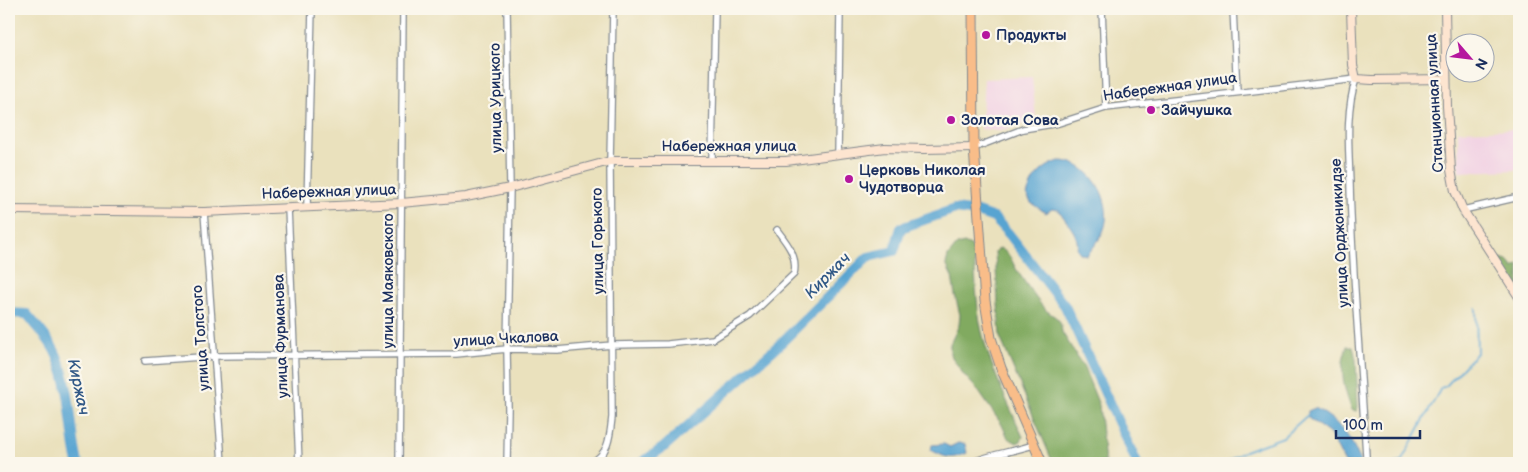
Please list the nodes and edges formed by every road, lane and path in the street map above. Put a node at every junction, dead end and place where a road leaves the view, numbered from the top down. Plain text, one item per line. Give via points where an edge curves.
1 (312, 9) edge
2 (403, 9) edge
3 (507, 9) edge
4 (613, 9) edge
5 (715, 9) edge
6 (840, 9) edge
7 (973, 9) edge
8 (1102, 9) edge
9 (1233, 9) edge
10 (1351, 9) edge
11 (1445, 9) edge
12 (1356, 79) junction
13 (1446, 79) joint
14 (1446, 82) edge
15 (1237, 92) junction
16 (1106, 108) junction
17 (974, 148) junction
18 (838, 154) junction
19 (712, 160) junction
20 (610, 161) junction
21 (510, 188) junction
22 (1519, 197) edge
23 (401, 203) junction
24 (307, 206) junction
25 (288, 208) junction
26 (9, 210) edge
27 (1462, 210) junction
28 (204, 212) junction
29 (777, 230) dead end
30 (1519, 297) edge
31 (612, 345) junction
32 (507, 349) junction
33 (294, 354) junction
34 (400, 355) junction
35 (215, 356) junction
36 (145, 361) dead end
37 (1034, 445) junction
38 (1366, 456) dead end
39 (222, 463) edge
40 (299, 463) edge
41 (399, 463) edge
42 (507, 463) edge
43 (590, 463) edge
44 (971, 463) edge
45 (1042, 463) edge

1 - 24 street
2 - 23 street, улица Маяковского
3 - 21 street, улица Урицкого
4 - 20 street, улица Горького
5 - 19 street
6 - 18 street
7 - 17 main road
8 - 16 street
9 - 15 street
10 - 12 street, улица Орджоникидзе
11 - 13 street, Станционная улица
12 - 13 street, Набережная улица
12 - 15 street, Набережная улица
12 - 38 street, улица Орджоникидзе via 1349,118 1351,224
14 - 27 street, Станционная улица via 1451,170
15 - 16 street, Набережная улица
16 - 17 street, Набережная улица via 1059,123 1023,129
17 - 18 street, Набережная улица via 885,148
17 - 37 main road via 985,301 991,338
18 - 19 street, Набережная улица via 786,161
19 - 20 street, Набережная улица
20 - 21 street, Набережная улица
20 - 31 street, улица Горького
21 - 23 street, Набережная улица via 466,197
21 - 32 street, улица Урицкого
22 - 27 street
23 - 24 street, Набережная улица
23 - 34 street, улица Маяковского
24 - 25 street, Набережная улица
25 - 28 street, Набережная улица
25 - 33 street, улица Фурманова
26 - 28 street, Набережная улица
27 - 30 street, Станционная улица
28 - 35 street, улица Толстого
29 - 31 street, улица Чкалова via 791,249 795,260 794,274 750,316 713,339
31 - 32 street, улица Чкалова via 557,350
31 - 43 street, улица Горького via 610,441 596,461
32 - 34 street, улица Чкалова
32 - 42 street, улица Урицкого
33 - 34 street, улица Чкалова
33 - 35 street, улица Чкалова
33 - 40 street, улица Фурманова
34 - 41 street, улица Маяковского
35 - 36 street, улица Чкалова
35 - 39 street, улица Толстого
37 - 44 street
37 - 45 main road

